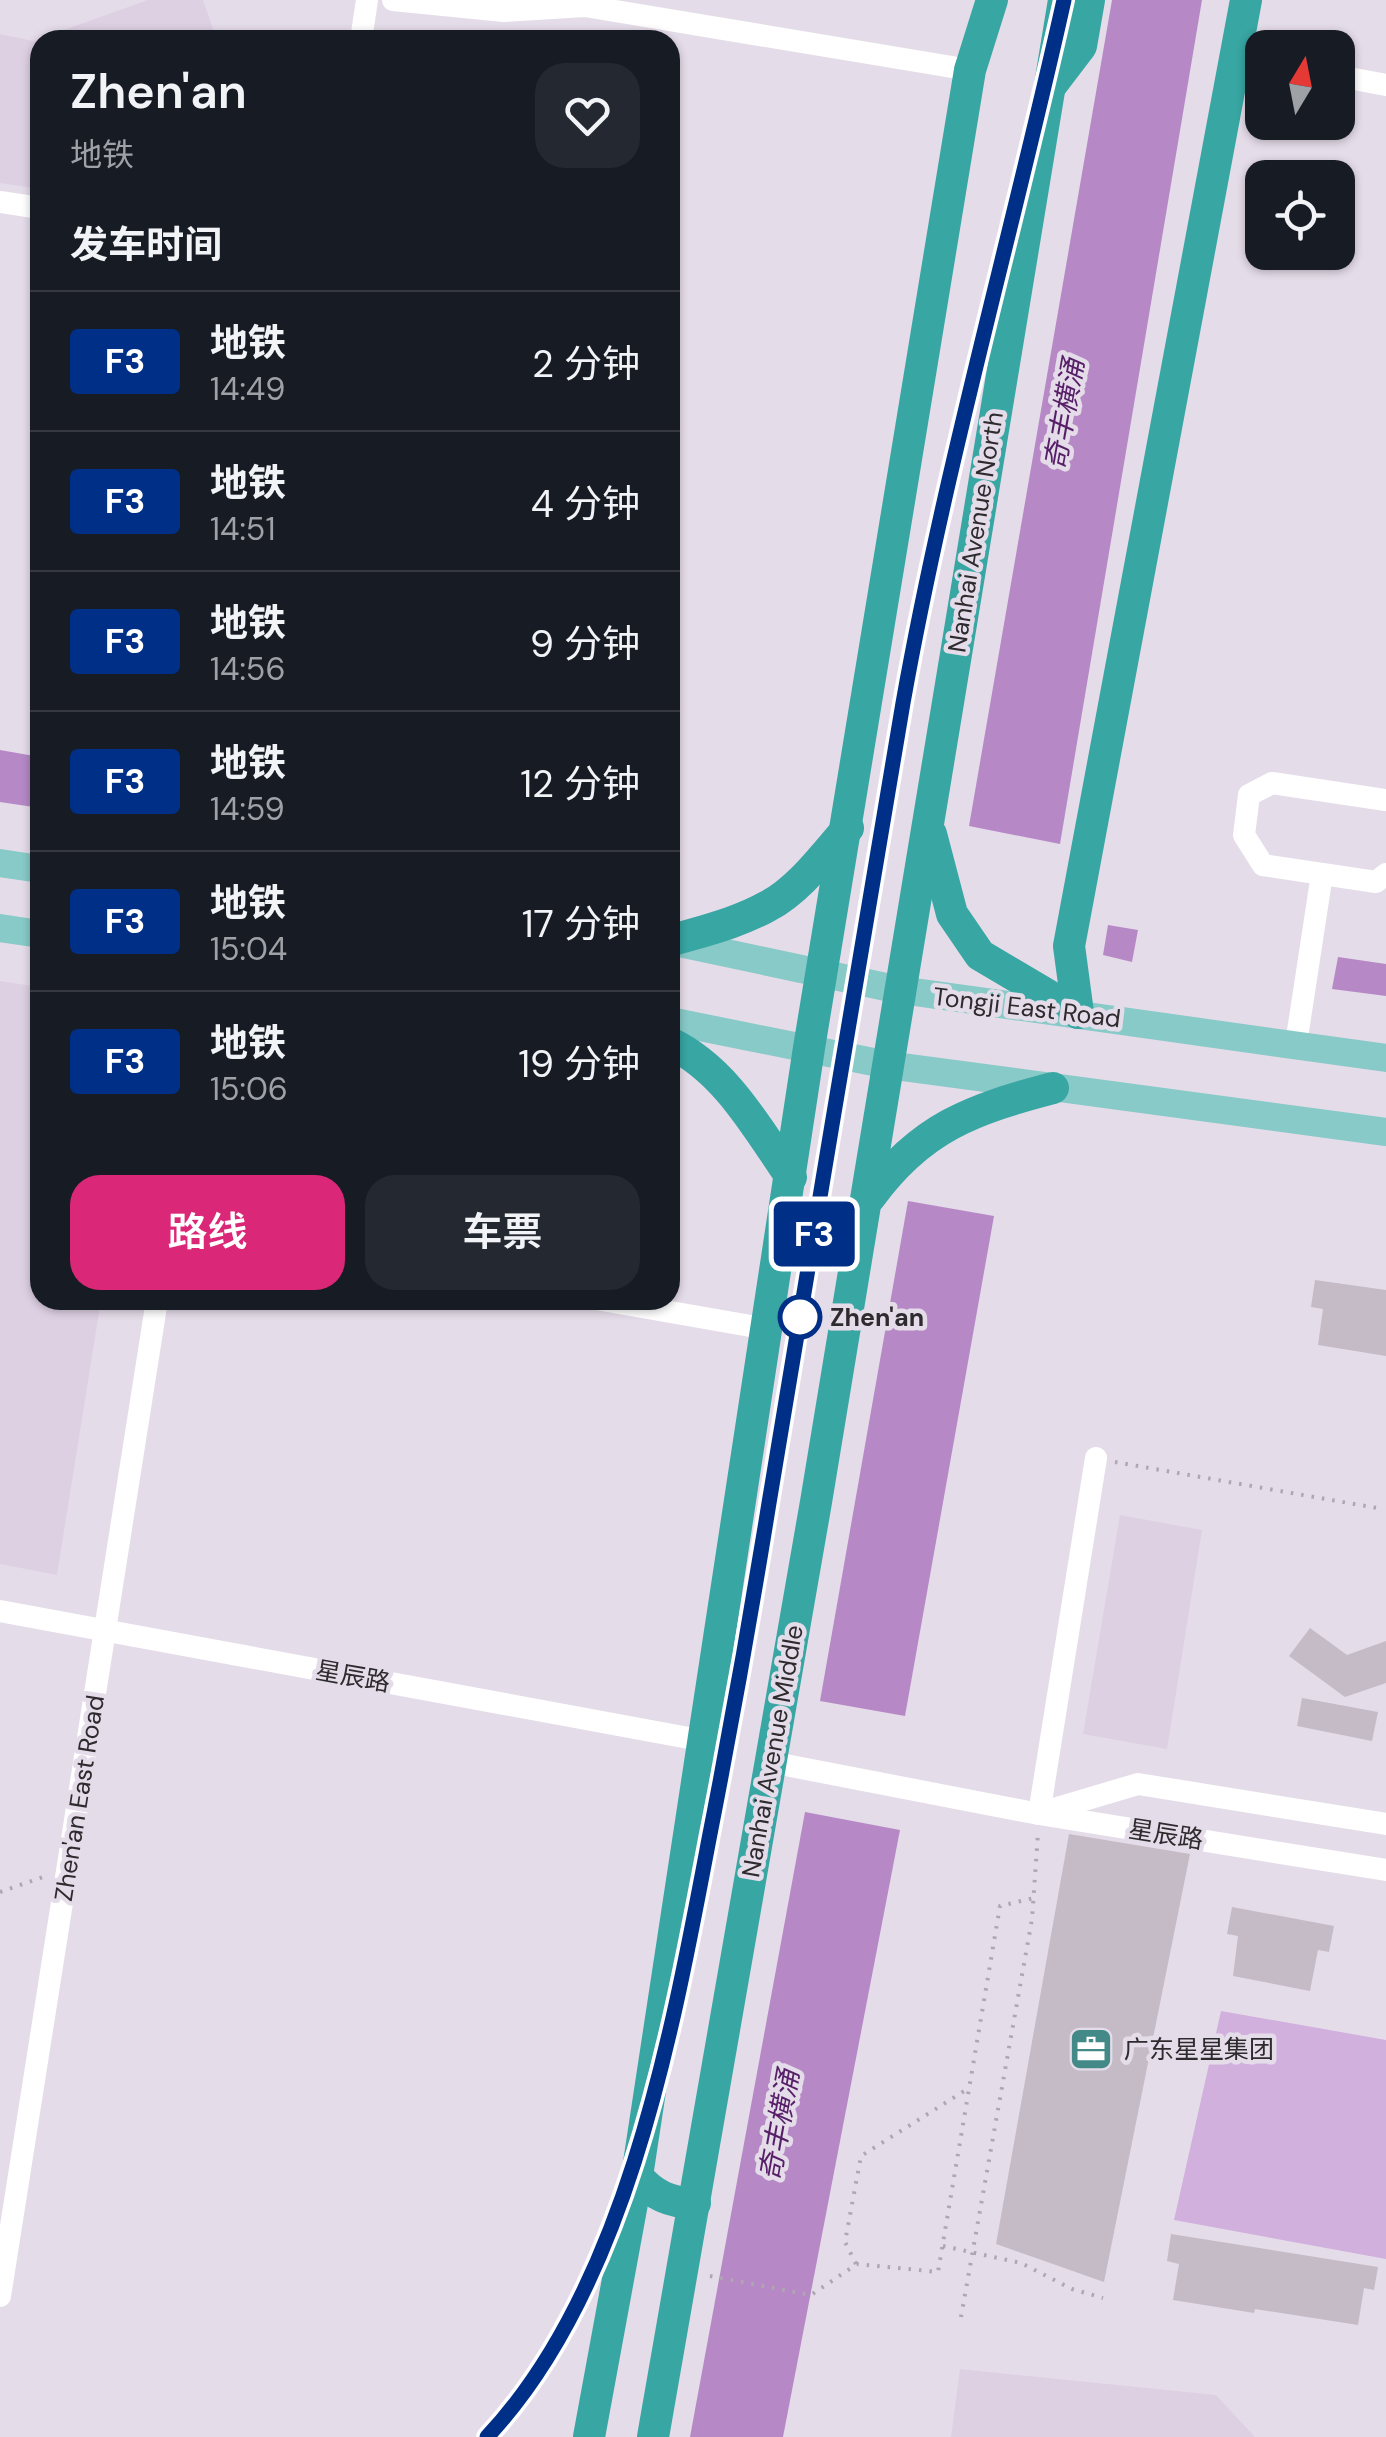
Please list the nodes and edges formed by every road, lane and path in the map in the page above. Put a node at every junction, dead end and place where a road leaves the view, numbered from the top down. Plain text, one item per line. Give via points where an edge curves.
1 (367, 0) edge
2 (393, 0) edge
3 (992, 0) edge
4 (1064, 0) edge
5 (1090, 0) edge
6 (1246, 0) edge
7 (362, 30) edge
8 (970, 70) junction
9 (1355, 79) edge
10 (1386, 84) edge
11 (1050, 88) junction
12 (0, 202) edge
13 (30, 206) edge
14 (1386, 800) edge
15 (928, 821) junction
16 (848, 828) junction
17 (0, 863) edge
18 (30, 867) edge
19 (1322, 874) junction
20 (1386, 874) edge
21 (0, 928) edge
22 (30, 932) edge
23 (680, 939) edge
24 (680, 944) edge
25 (823, 972) junction
26 (900, 990) junction
27 (1078, 1012) junction
28 (680, 1023) edge
29 (1296, 1044) junction
30 (680, 1048) edge
31 (809, 1048) junction
32 (1386, 1058) edge
33 (888, 1064) junction
34 (1053, 1088) junction
35 (1386, 1132) edge
36 (791, 1177) junction
37 (865, 1205) junction
38 (155, 1310) edge
39 (659, 1310) edge
40 (768, 1329) junction
41 (1096, 1458) joint
42 (1377, 1508) dead end
43 (0, 1611) edge
44 (105, 1630) junction
45 (706, 1741) junction
46 (770, 1762) junction
47 (1039, 1814) junction
48 (1386, 1824) edge
49 (67, 1869) junction
50 (1386, 1870) edge
51 (0, 1892) edge
52 (1034, 1898) junction
53 (970, 2088) junction
54 (636, 2176) junction
55 (695, 2203) junction
56 (943, 2246) junction
57 (973, 2253) junction
58 (856, 2264) junction
59 (726, 2278) dead end
60 (0, 2296) edge
61 (1103, 2298) dead end
62 (961, 2317) dead end
63 (588, 2437) edge
64 (654, 2437) edge

1 - 7 street
2 - 8 street via 504,12 585,6
3 - 8 highway
4 - 11 highway, Nanhai Avenue North
5 - 11 highway via 1080,46
6 - 27 highway via 1069,946
8 - 16 highway
9 - 10 street
11 - 15 highway, Nanhai Avenue North
12 - 13 street
14 - 19 street via 1272,783 1249,796 1244,835 1264,865
15 - 26 highway, Nanhai Avenue North
15 - 27 highway via 952,914 980,955
16 - 23 highway via 772,905
16 - 25 highway
17 - 18 main road
19 - 20 street via 1376,882
19 - 29 street
21 - 22 main road
24 - 25 main road, Tongji East Road
25 - 26 main road, Tongji East Road
25 - 31 highway
26 - 27 main road, Tongji East Road
26 - 33 highway, Nanhai Avenue North
27 - 29 main road, Tongji East Road
28 - 31 main road
29 - 32 main road, Tongji East Road
30 - 36 highway via 695,1055 740,1102
31 - 33 main road
31 - 36 highway
33 - 34 main road
33 - 37 highway, Nanhai Avenue Middle
34 - 35 main road
34 - 37 highway via 952,1122 894,1165
36 - 40 highway
37 - 46 highway, Nanhai Avenue Middle
38 - 44 street, Zhen'an East Road
39 - 40 street
40 - 45 highway
41 - 42 path
41 - 47 street
43 - 44 street, 星辰路
44 - 45 street, 星辰路
44 - 49 street, Zhen'an East Road
45 - 54 highway
46 - 47 street, 星辰路
46 - 55 highway, Nanhai Avenue Middle
47 - 48 street via 1138,1784
47 - 50 street, 星辰路
47 - 52 path
49 - 51 path
49 - 60 street, Zhen'an East Road
52 - 53 path via 1000,1906
52 - 57 path
53 - 56 path
53 - 58 path via 861,2156 845,2242
54 - 55 highway via 650,2192
54 - 63 highway
55 - 64 highway, Nanhai Avenue Middle
56 - 57 path
56 - 58 path via 938,2272
57 - 61 path via 1021,2263
57 - 62 path
58 - 59 path via 811,2294

